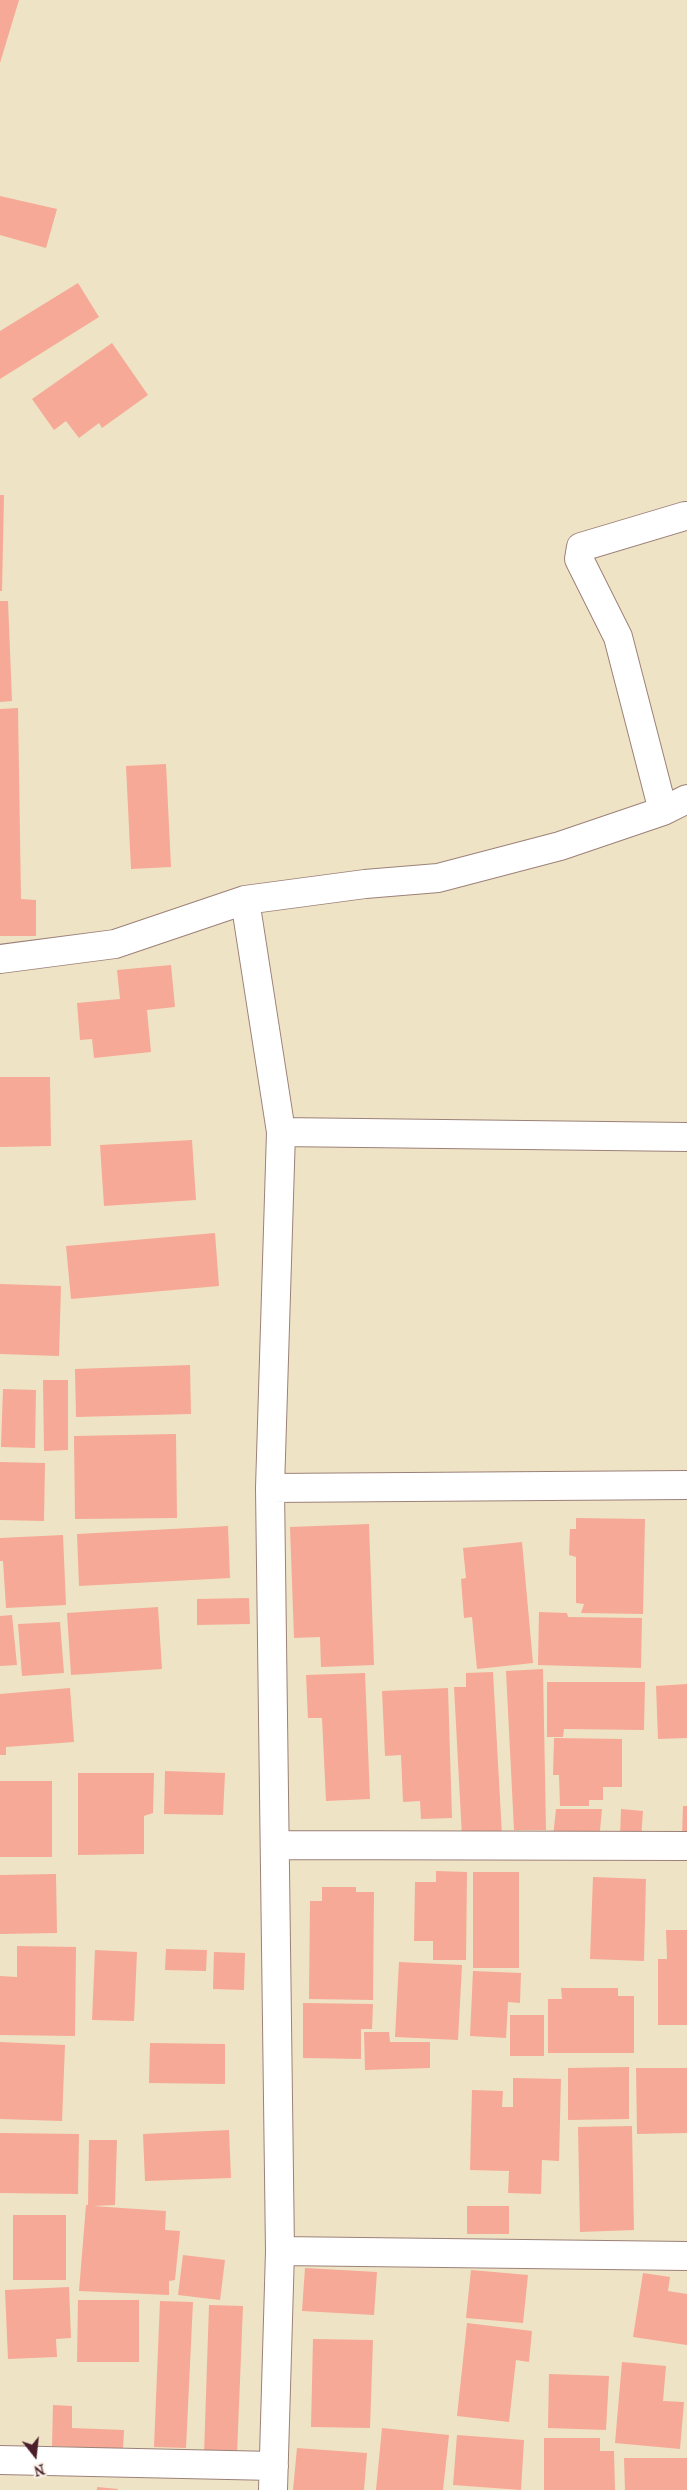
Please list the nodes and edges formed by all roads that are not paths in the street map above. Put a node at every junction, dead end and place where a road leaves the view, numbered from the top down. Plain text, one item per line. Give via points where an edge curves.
1 (685, 516) dead end
2 (687, 799) edge
3 (663, 811) junction
4 (245, 900) junction
5 (0, 958) edge
6 (281, 1132) junction
7 (687, 1137) edge
8 (687, 1485) edge
9 (270, 1488) junction
10 (276, 1845) junction
11 (687, 1846) edge
12 (280, 2251) junction
13 (687, 2256) edge
14 (0, 2460) edge
15 (273, 2478) edge

1 - 3 street via 581,547 579,560 618,637
2 - 3 street
3 - 4 street via 560,846 438,878
4 - 5 street via 115,944
4 - 6 street
6 - 7 street
6 - 9 street
8 - 9 street
9 - 10 street
10 - 11 street
10 - 12 street
12 - 13 street
12 - 15 street
14 - 15 street

